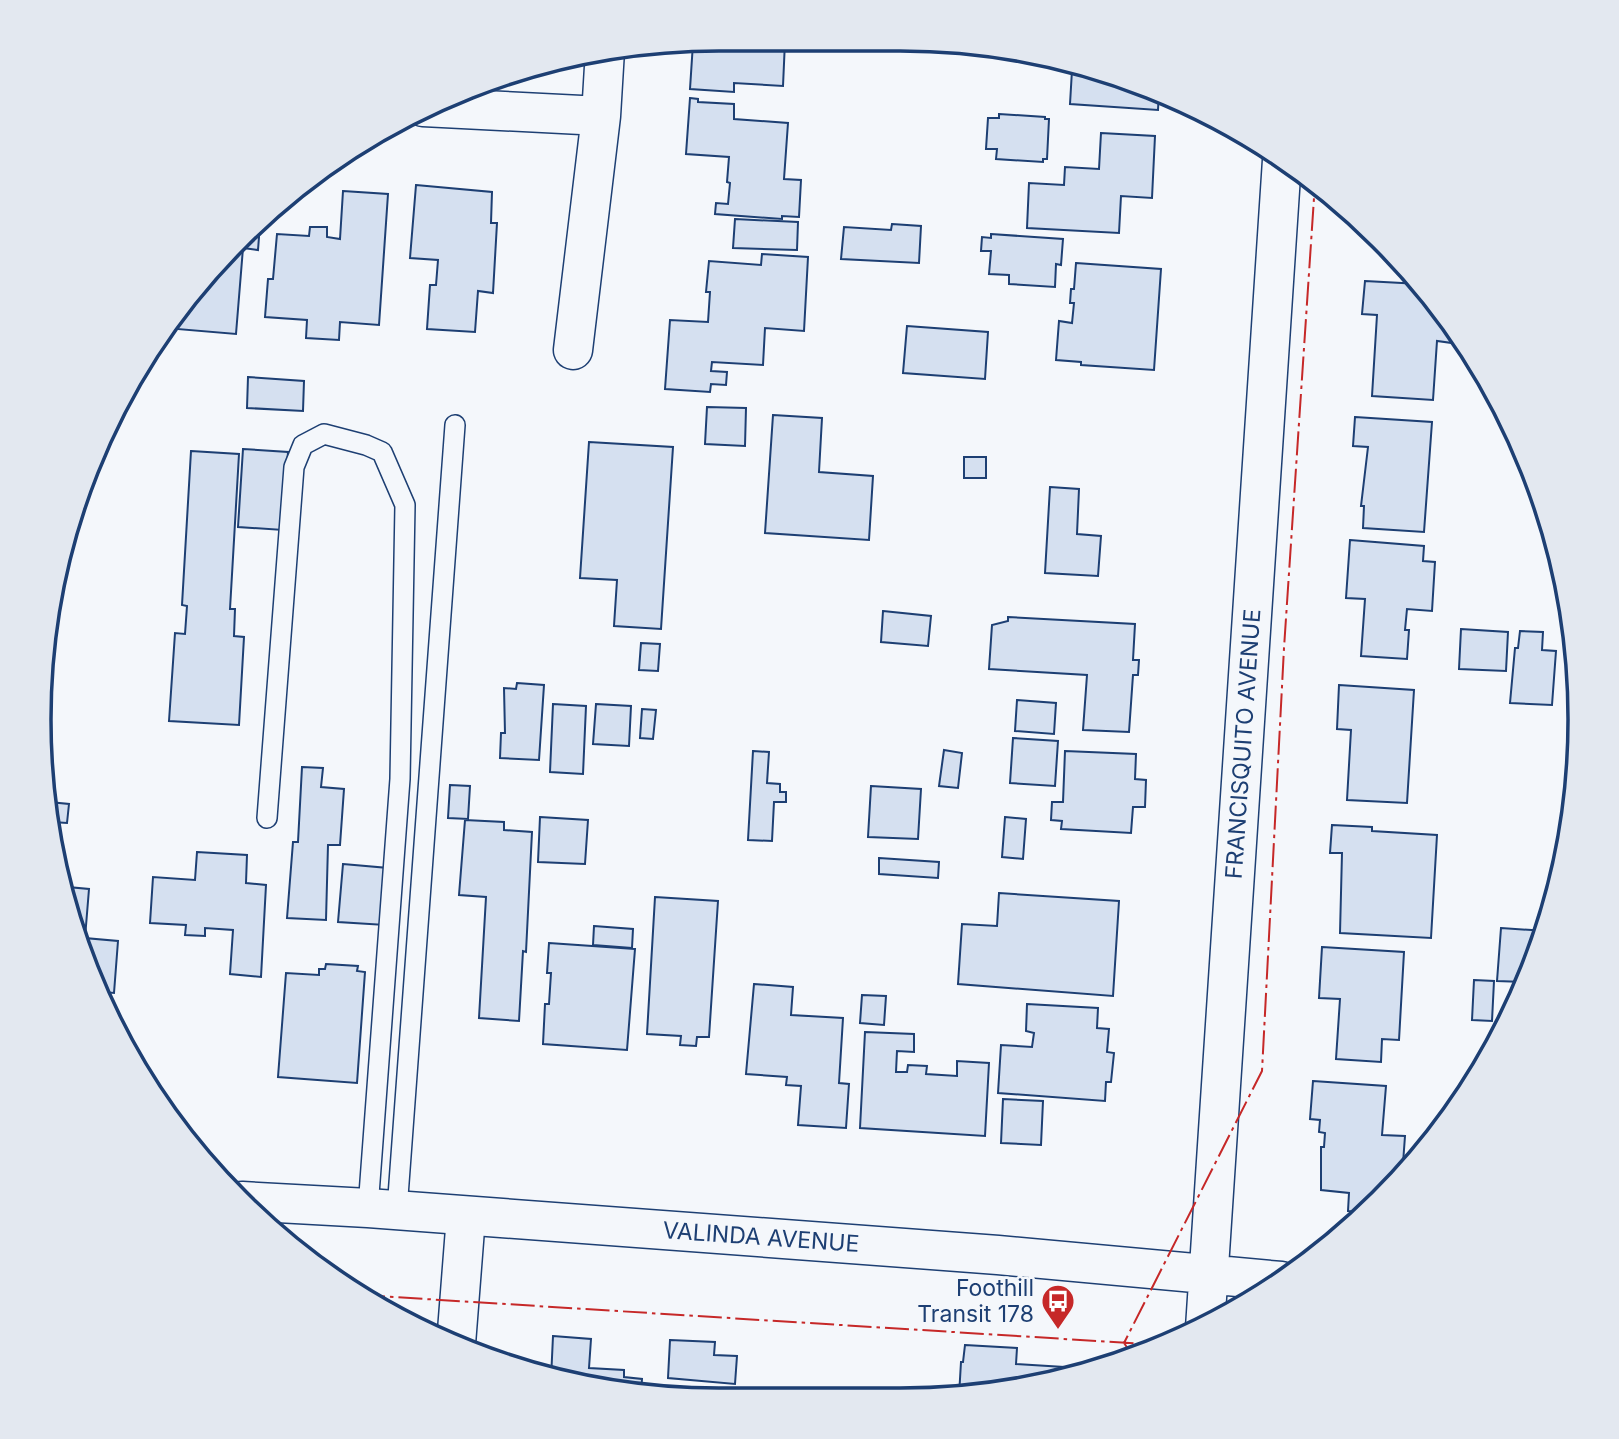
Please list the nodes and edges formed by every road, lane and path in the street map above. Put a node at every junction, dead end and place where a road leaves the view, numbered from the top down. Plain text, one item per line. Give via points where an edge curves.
1 (604, 61) edge
2 (450, 108) edge
3 (601, 116) junction
4 (1281, 170) edge
5 (573, 350) dead end
6 (455, 425) dead end
7 (267, 818) dead end
8 (257, 1201) edge
9 (383, 1209) junction
10 (466, 1216) junction
11 (1208, 1275) junction
12 (1265, 1280) edge
13 (1206, 1313) edge
14 (457, 1334) edge

1 - 3 street
2 - 3 street
3 - 5 street
4 - 11 street, FRANCISQUITO AVENUE
6 - 9 lane
7 - 9 lane via 294,467 303,445 324,434 382,452 405,505 400,779
8 - 9 street, VALINDA AVENUE
9 - 10 street, VALINDA AVENUE
10 - 11 street, VALINDA AVENUE
10 - 14 street
11 - 12 street, VALINDA AVENUE
11 - 13 street, FRANCISQUITO AVENUE

